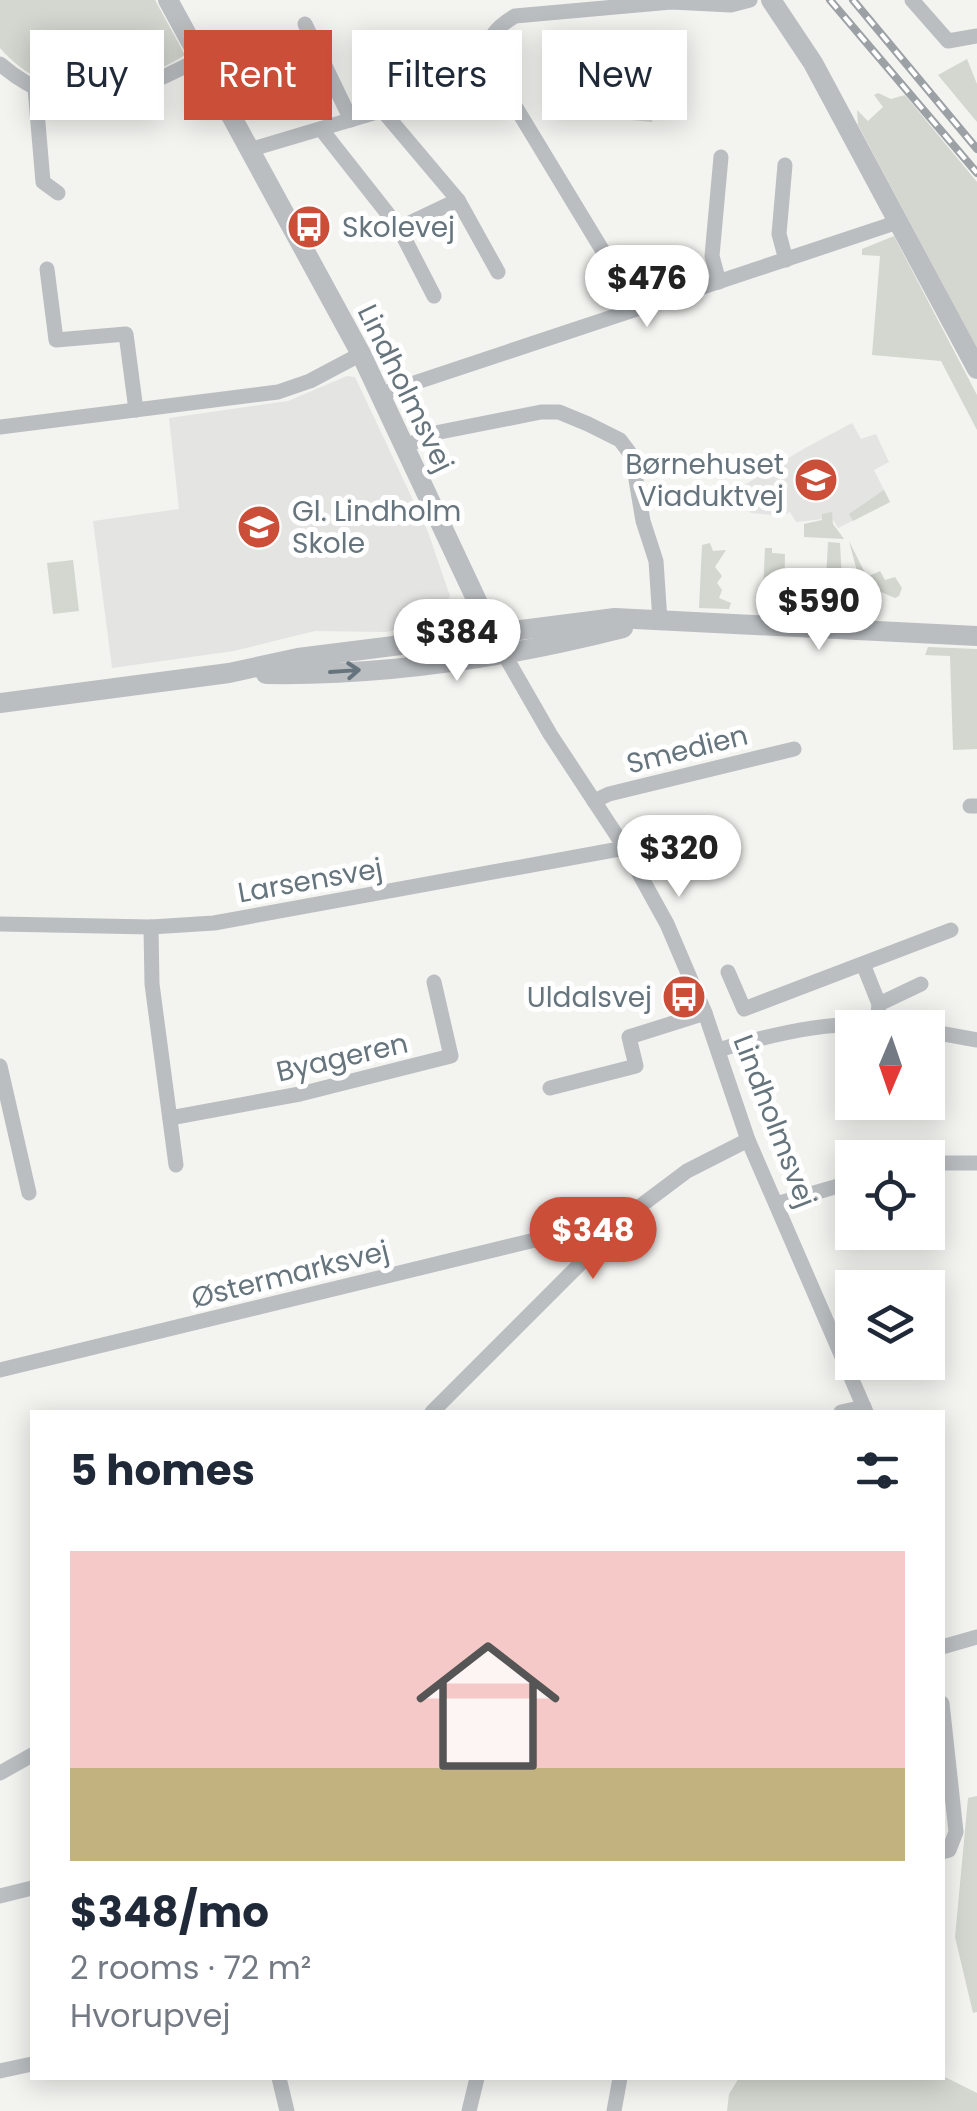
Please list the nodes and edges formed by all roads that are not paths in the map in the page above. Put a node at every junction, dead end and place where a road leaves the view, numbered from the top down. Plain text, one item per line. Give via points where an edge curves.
1 (168, 0) edge
2 (750, 0) edge
3 (770, 0) edge
4 (912, 0) edge
5 (305, 24) dead end
6 (184, 30) edge
7 (975, 42) edge
8 (0, 64) edge
9 (30, 85) edge
10 (38, 120) edge
11 (234, 120) edge
12 (351, 120) joint
13 (390, 120) edge
14 (321, 129) junction
15 (250, 150) junction
16 (721, 157) dead end
17 (786, 165) dead end
18 (58, 193) dead end
19 (458, 200) junction
20 (898, 222) junction
21 (399, 228) junction
22 (786, 260) junction
23 (47, 269) dead end
24 (498, 272) dead end
25 (719, 282) junction
26 (434, 296) dead end
27 (632, 312) junction
28 (362, 354) junction
29 (977, 369) edge
30 (381, 394) junction
31 (136, 410) junction
32 (0, 427) edge
33 (406, 446) junction
34 (660, 621) junction
35 (492, 632) junction
36 (977, 636) edge
37 (503, 652) junction
38 (229, 673) junction
39 (0, 703) edge
40 (794, 749) dead end
41 (594, 800) junction
42 (625, 848) junction
43 (0, 924) edge
44 (151, 927) junction
45 (951, 930) dead end
46 (864, 964) junction
47 (728, 972) dead end
48 (434, 982) dead end
49 (920, 984) dead end
50 (879, 1004) junction
51 (878, 1010) edge
52 (705, 1013) junction
53 (835, 1027) edge
54 (945, 1034) edge
55 (977, 1040) edge
56 (718, 1050) junction
57 (0, 1066) edge
58 (550, 1088) dead end
59 (170, 1118) junction
60 (748, 1140) junction
61 (945, 1163) edge
62 (176, 1164) dead end
63 (977, 1164) edge
64 (835, 1187) edge
65 (29, 1193) dead end
66 (776, 1204) junction
67 (590, 1253) junction
68 (0, 1370) edge
69 (434, 1410) edge
70 (865, 1410) edge
71 (977, 1637) edge
72 (945, 1647) edge
73 (945, 1731) edge
74 (30, 1756) edge
75 (0, 1773) edge
76 (947, 1849) edge
77 (30, 1888) edge
78 (0, 1896) edge
79 (30, 2064) edge
80 (0, 2071) edge
81 (279, 2080) edge
82 (477, 2080) edge
83 (620, 2080) edge
84 (287, 2111) edge
85 (469, 2111) edge
86 (614, 2111) edge

1 - 6 street, Lindholmsvej
2 - 27 street via 515,16 488,42 489,63
3 - 20 street via 813,63
4 - 7 street via 948,41
5 - 12 street
8 - 9 street
10 - 18 street via 43,182
11 - 15 street, Lindholmsvej
12 - 14 street
13 - 19 street
14 - 15 street
14 - 21 street
15 - 28 street, Lindholmsvej
16 - 25 street via 712,256
17 - 22 street via 779,234
19 - 21 street
19 - 24 street
20 - 22 street
20 - 29 street
21 - 26 street
22 - 25 street
23 - 31 street via 56,340 126,334
25 - 27 street
27 - 30 street
28 - 30 street, Lindholmsvej
28 - 31 street via 278,392
30 - 33 street, Lindholmsvej
31 - 32 street
33 - 34 street via 435,433 542,412 559,412 620,440 632,456 656,561
33 - 35 street, Lindholmsvej
34 - 35 street via 615,618
34 - 36 street
34 - 37 street
35 - 37 street, Lindholmsvej
35 - 38 street
38 -> 37 street via 366,670
37 - 41 street, Lindholmsvej
38 - 39 street
40 - 41 street, Smedien
41 - 42 street, Lindholmsvej
42 - 44 street, Larsensvej via 214,923
42 - 52 street, Lindholmsvej
43 - 44 street, Larsensvej
44 - 59 street
45 - 46 street
46 - 47 street via 744,1009
46 - 50 street
48 - 59 street, Byageren via 451,1056
49 - 50 street
50 - 51 street
52 - 56 street, Lindholmsvej
52 - 58 street, Lindholmsvej via 629,1036 636,1066
53 - 56 street via 794,1029
54 - 55 street
56 - 60 street, Lindholmsvej
57 - 65 street
59 - 62 street
60 - 66 street, Lindholmsvej
60 - 67 street via 660,1190
61 - 63 street
64 - 66 street
66 - 70 street, Lindholmsvej
67 - 68 street, Østermarksvej via 570,1242 535,1240
67 - 69 street
71 - 72 street
73 - 76 street via 956,1832
74 - 75 street
77 - 78 street
79 - 80 street
81 - 84 street
82 - 85 street
83 - 86 street

